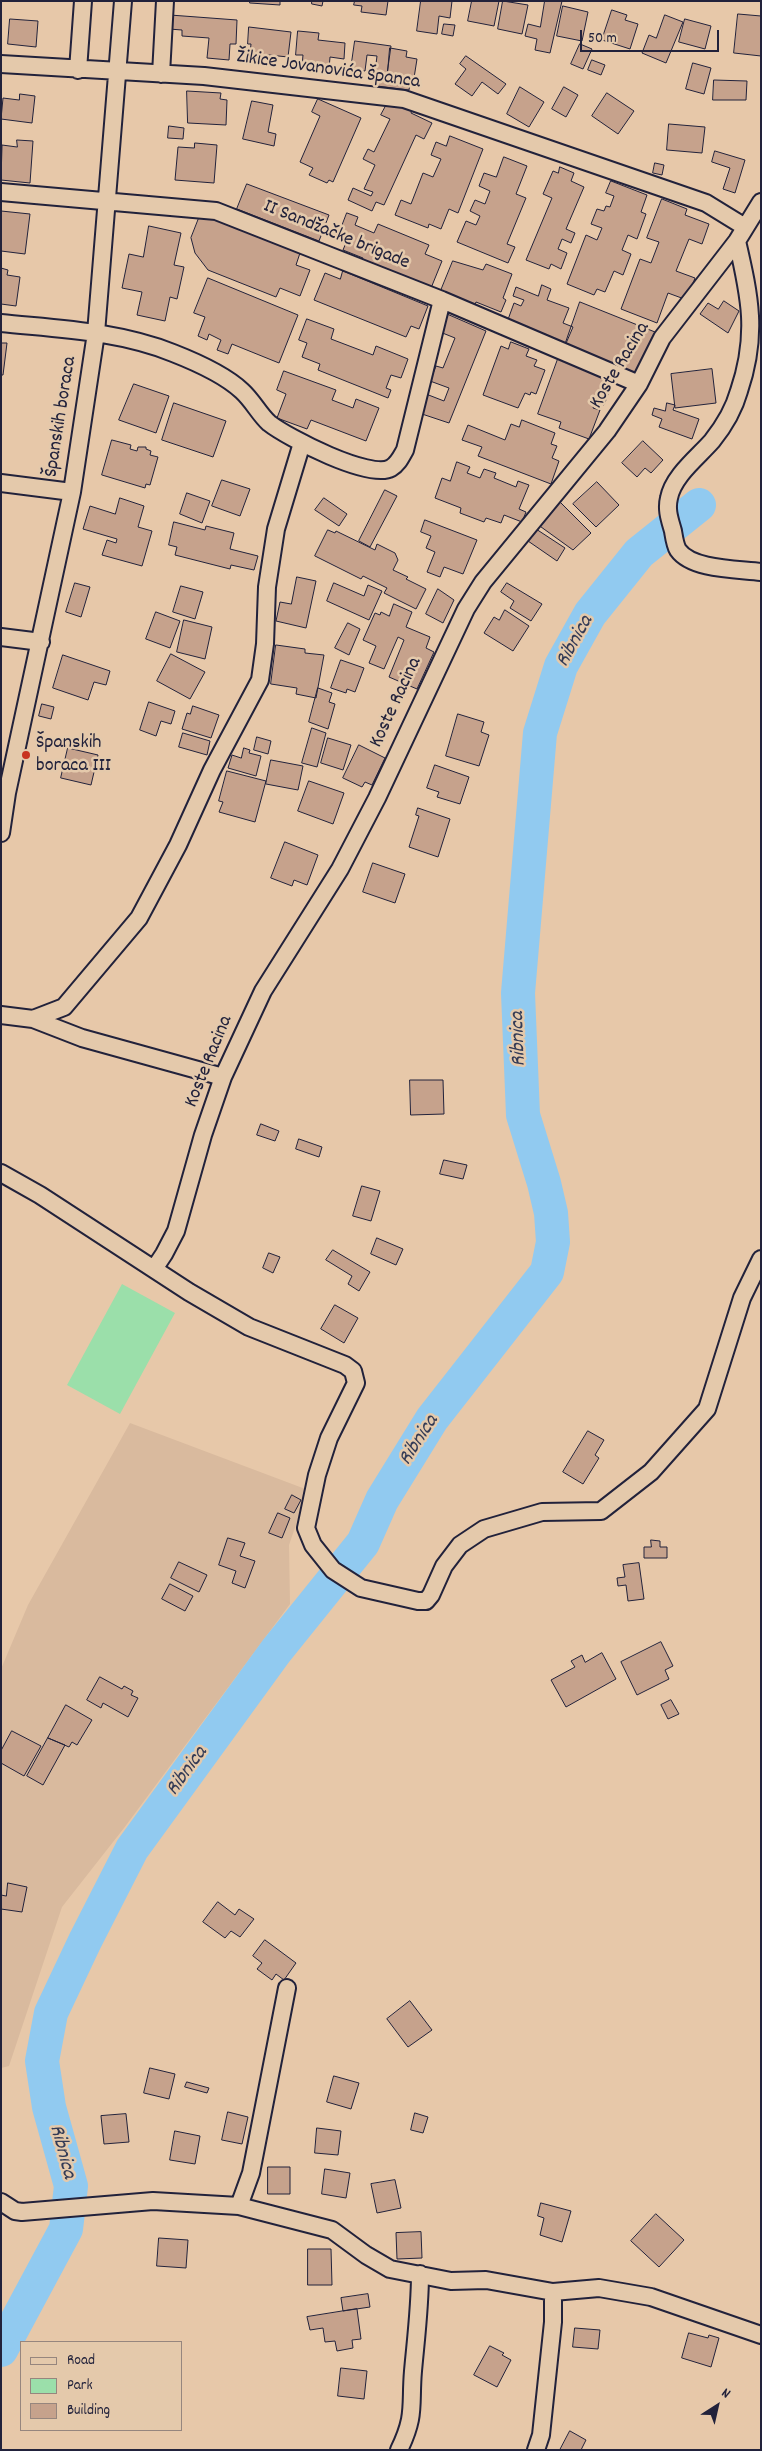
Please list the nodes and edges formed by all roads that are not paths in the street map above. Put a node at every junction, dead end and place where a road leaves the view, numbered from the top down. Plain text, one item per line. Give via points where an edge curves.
1 (83, 1) edge
2 (123, 1) edge
3 (165, 1) edge
4 (1, 64) edge
5 (78, 70) junction
6 (117, 72) junction
7 (161, 74) junction
8 (1, 192) edge
9 (107, 202) junction
10 (761, 202) edge
11 (741, 234) junction
12 (442, 300) junction
13 (1, 323) edge
14 (96, 333) junction
15 (639, 384) junction
16 (302, 443) junction
17 (1, 483) edge
18 (72, 492) junction
19 (761, 572) edge
20 (1, 637) edge
21 (41, 642) junction
22 (4, 793) edge
23 (1, 833) edge
24 (1, 1015) edge
25 (34, 1019) junction
26 (224, 1077) junction
27 (1, 1174) edge
28 (761, 1259) edge
29 (154, 1269) junction
30 (287, 1988) dead end
31 (1, 2202) edge
32 (239, 2206) junction
33 (420, 2274) junction
34 (553, 2292) junction
35 (761, 2335) edge
36 (399, 2450) edge
37 (536, 2450) edge

1 - 5 street
2 - 6 street, Španskih boraca
3 - 7 street
4 - 5 street, Žikice Jovanovića Španca
5 - 6 street, Žikice Jovanovića Španca
6 - 7 street, Žikice Jovanovića Španca
6 - 9 street, Španskih boraca
7 - 11 street, Žikice Jovanovića Španca via 404,99 706,203
8 - 9 street, II Sandžačke brigade
9 - 12 street, II Sandžačke brigade via 216,211
9 - 14 street, Španskih boraca
10 - 11 street, Koste Racina
11 - 15 street, Koste Racina via 662,338
11 - 19 street via 752,326 740,390 722,428 675,483 667,509 678,550 691,559 705,566
12 - 15 street, II Sandžačke brigade
12 - 16 street via 405,450 399,461 391,468 369,469
13 - 14 street
14 - 16 street via 152,346 214,372 243,392 270,424
14 - 18 street, Španskih boraca
15 - 26 street, Koste Racina via 606,431 482,582 340,869 263,991
16 - 25 street via 276,529 267,586 260,680 140,918 64,1007
17 - 18 street
18 - 21 street, Španskih boraca
20 - 21 street
21 - 22 street, Španskih boraca
22 - 23 street, Španskih boraca
24 - 25 street
25 - 26 street via 82,1038
26 - 29 street, Koste Racina via 203,1135 176,1231
27 - 29 street via 47,1199
28 - 29 street via 742,1298 707,1410 651,1472 601,1511 542,1512 484,1529 460,1545 444,1566 431,1595 418,1601 360,1588 333,1570 313,1545 306,1528 329,1438 356,1383 352,1371 345,1364 249,1327
30 - 32 street via 251,2173
31 - 32 street via 22,2212 179,2201
32 - 33 street via 330,2229 383,2266
33 - 34 street via 451,2281 486,2280
33 - 36 street via 413,2407 410,2427
34 - 35 street via 599,2288 650,2297
34 - 37 street via 541,2435

